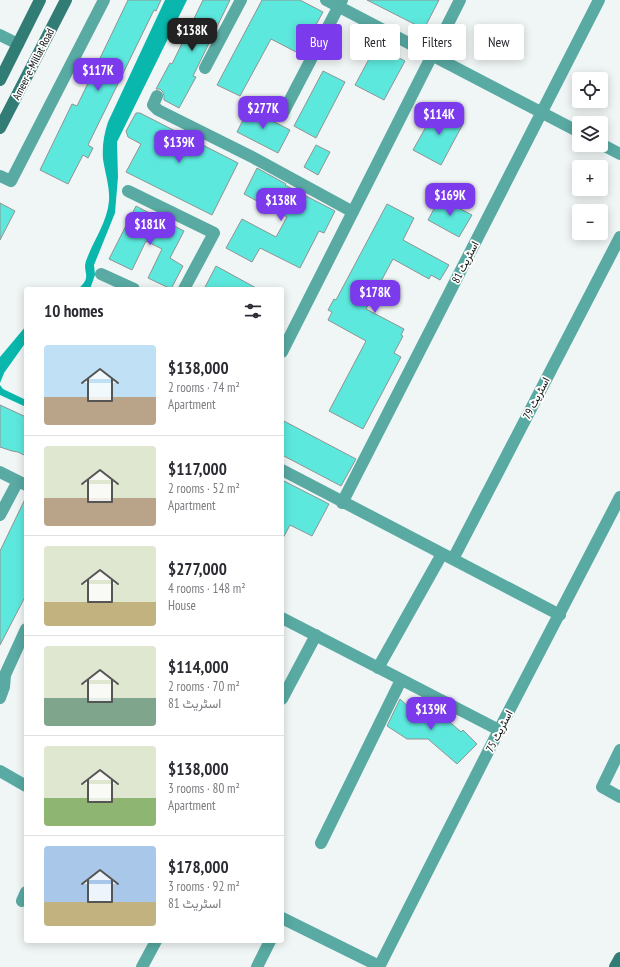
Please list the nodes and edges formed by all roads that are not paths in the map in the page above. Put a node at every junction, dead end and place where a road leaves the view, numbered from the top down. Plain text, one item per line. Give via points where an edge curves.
1 (40, 0) edge
2 (66, 0) edge
3 (104, 0) edge
4 (240, 0) edge
5 (326, 0) edge
6 (460, 0) edge
7 (599, 0) edge
8 (340, 3) edge
9 (448, 24) edge
10 (0, 35) edge
11 (408, 41) edge
12 (18, 44) junction
13 (429, 60) edge
14 (442, 60) edge
15 (205, 68) dead end
16 (0, 80) edge
17 (157, 96) dead end
18 (541, 112) junction
19 (282, 115) dead end
20 (0, 128) edge
21 (572, 128) edge
22 (608, 148) edge
23 (620, 154) edge
24 (0, 176) edge
25 (128, 192) dead end
26 (353, 212) junction
27 (620, 237) edge
28 (101, 274) dead end
29 (130, 287) edge
30 (185, 287) edge
31 (284, 348) edge
32 (284, 471) edge
33 (0, 472) edge
34 (22, 483) edge
35 (620, 497) edge
36 (342, 503) junction
37 (0, 515) edge
38 (442, 554) junction
39 (453, 559) junction
40 (560, 615) junction
41 (284, 619) edge
42 (24, 633) edge
43 (316, 635) junction
44 (378, 668) junction
45 (2, 673) edge
46 (400, 680) junction
47 (284, 695) edge
48 (0, 698) edge
49 (499, 730) junction
50 (620, 750) edge
51 (0, 771) edge
52 (24, 785) edge
53 (620, 797) edge
54 (321, 844) dead end
55 (284, 919) edge
56 (155, 943) edge
57 (269, 943) edge
58 (620, 958) edge
59 (142, 967) edge
60 (257, 967) edge
61 (379, 967) edge
62 (615, 967) edge

1 - 12 main road, Ameer-e-Millat Road
2 - 20 main road, Ameer-e-Millat Road
3 - 24 street via 11,181
4 - 15 street
5 - 8 street
6 - 9 street
7 - 18 street, اسٹریٹ 81
8 - 11 street
8 - 19 street
10 - 12 street
12 - 16 main road, Ameer-e-Millat Road
13 - 26 street
14 - 18 street
17 - 26 street via 153,105 158,110
18 - 21 street
18 - 36 street, اسٹریٹ 81
22 - 23 street
25 - 30 street via 214,233
26 - 31 street
27 - 39 street, اسٹریٹ 79
28 - 29 street
32 - 36 street
33 - 34 street
34 - 37 street
35 - 40 street, اسٹریٹ 75
36 - 38 street
38 - 39 street
38 - 44 street
39 - 40 street
40 - 49 street, اسٹریٹ 75
41 - 43 street
42 - 45 street
43 - 44 street
43 - 47 street
44 - 46 street
45 - 48 street via 4,687
46 - 49 street
46 - 54 street
49 - 61 street, اسٹریٹ 75
50 - 53 street via 602,787
51 - 52 street
55 - 61 street
56 - 59 street
57 - 60 street
58 - 62 main road

